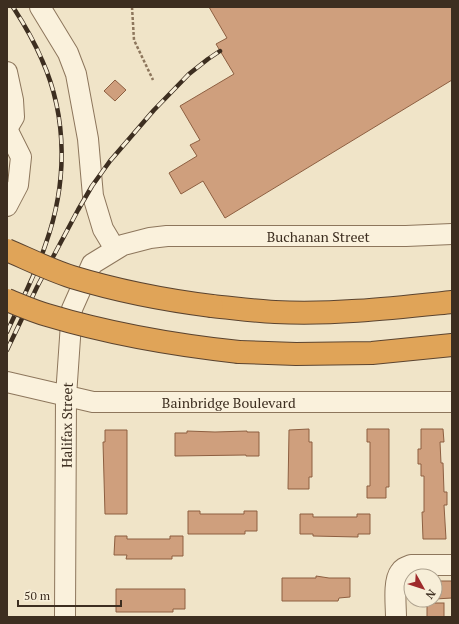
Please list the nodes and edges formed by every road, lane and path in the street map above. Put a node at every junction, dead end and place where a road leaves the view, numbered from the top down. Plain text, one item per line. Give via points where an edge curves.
1 (40, 7) edge
2 (132, 7) edge
3 (7, 72) edge
4 (153, 80) dead end
5 (7, 129) edge
6 (7, 206) edge
7 (452, 234) edge
8 (7, 250) edge
9 (115, 250) junction
10 (7, 300) edge
11 (452, 302) edge
12 (452, 344) edge
13 (7, 382) edge
14 (66, 396) junction
15 (452, 402) edge
16 (452, 565) edge
17 (65, 617) edge
18 (396, 617) edge

1 - 9 street via 68,53 76,74 88,140 93,196 103,229
2 - 4 path via 134,40
3 - 5 street via 14,117
5 - 6 street via 21,157 18,185
7 - 9 street, Buchanan Street via 168,236 123,245
8 - 11 highway, bridge via 71,276 176,302 275,312 379,310
9 - 14 street, Halifax Street via 92,264 72,309
10 - 12 highway, bridge via 94,328 191,347 239,352 372,353
13 - 14 street, Bainbridge Boulevard
14 - 15 street, Bainbridge Boulevard via 93,402
14 - 17 street, Halifax Street
16 - 18 street via 411,565 400,571 397,577

